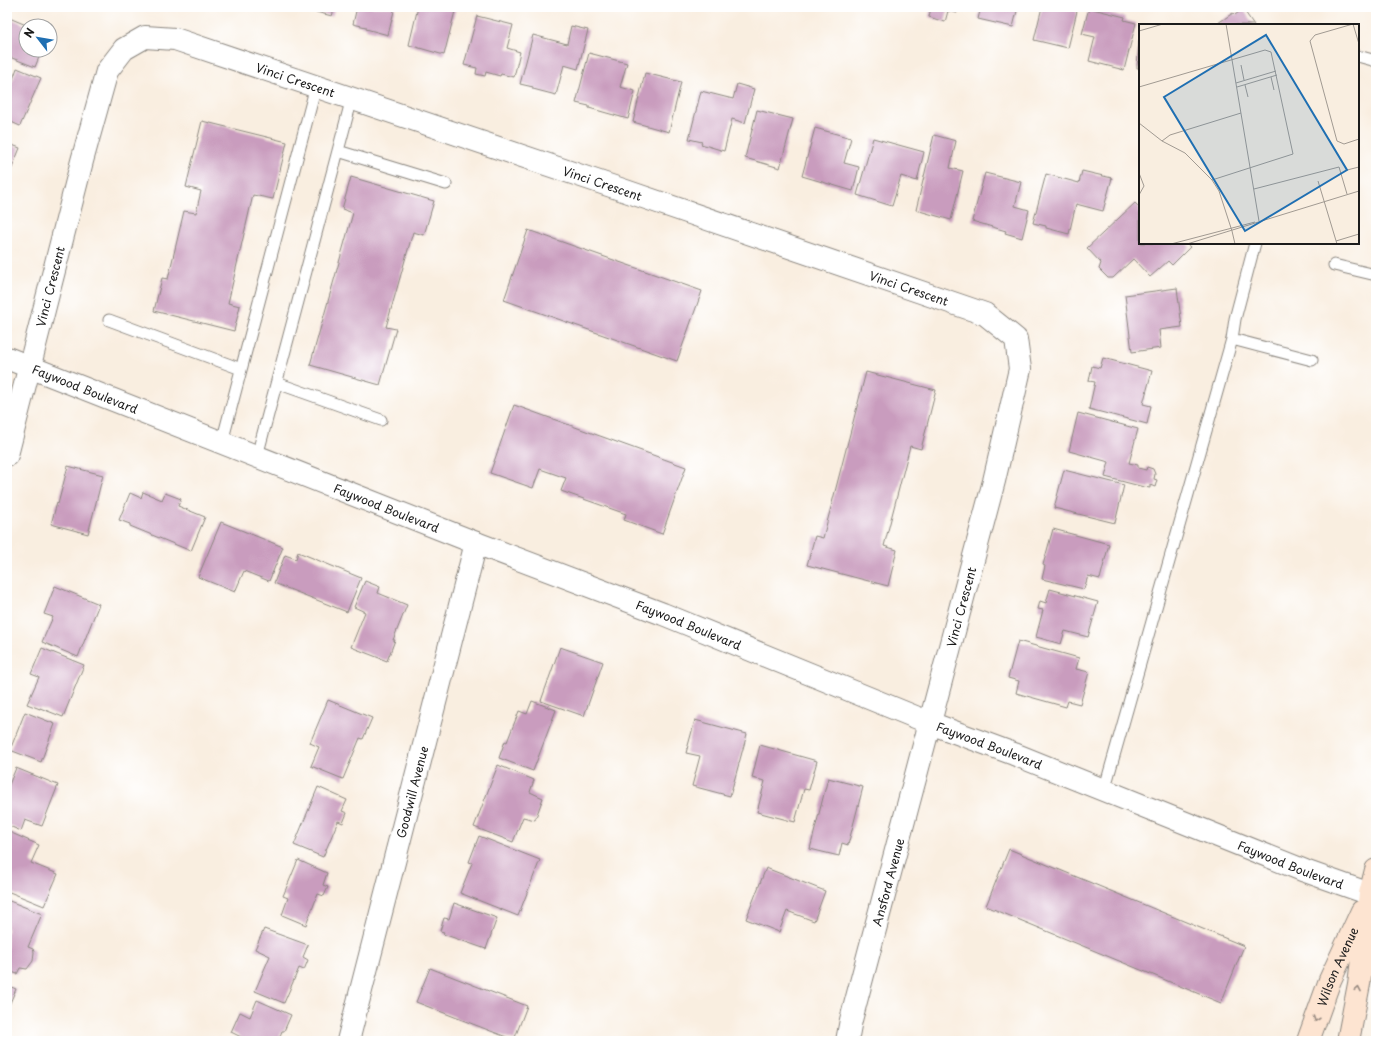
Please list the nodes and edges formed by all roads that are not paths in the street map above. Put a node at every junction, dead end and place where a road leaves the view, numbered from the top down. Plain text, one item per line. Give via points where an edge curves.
1 (1359, 56) edge
2 (1376, 61) edge
3 (316, 86) junction
4 (352, 98) junction
5 (338, 152) junction
6 (446, 184) dead end
7 (1255, 244) edge
8 (1334, 265) dead end
9 (1376, 275) edge
10 (110, 320) dead end
11 (1232, 339) junction
12 (7, 358) edge
13 (1312, 360) dead end
14 (29, 367) junction
15 (241, 370) junction
16 (277, 383) junction
17 (381, 420) dead end
18 (222, 442) junction
19 (7, 455) edge
20 (258, 456) junction
21 (476, 542) junction
22 (930, 722) junction
23 (1104, 791) junction
24 (1376, 870) edge
25 (1370, 894) junction
26 (348, 1041) edge
27 (847, 1041) edge
28 (1308, 1041) edge
29 (1348, 1041) edge

1 - 2 lane
3 - 4 street, Vinci Crescent
3 - 14 street, Vinci Crescent via 174,39 145,37 124,49 107,71
3 - 15 lane
4 - 5 lane
4 - 22 street, Vinci Crescent via 985,314 1016,339 1020,370 994,481
5 - 6 lane
5 - 16 lane
7 - 11 lane
8 - 9 lane
10 - 15 lane
11 - 13 lane
11 - 23 lane
12 - 14 street, Faywood Boulevard
14 - 18 street, Faywood Boulevard
14 - 19 street, Vinci Crescent
15 - 18 lane
16 - 17 lane
16 - 20 lane
18 - 20 street, Faywood Boulevard
20 - 21 street, Faywood Boulevard
21 - 22 street, Faywood Boulevard
21 - 26 street, Goodwill Avenue
22 - 23 street, Faywood Boulevard
22 - 27 street, Ansford Avenue via 850,1020
23 - 25 street, Faywood Boulevard via 1305,871
24 - 25 main road, Wilson Avenue
25 -> 28 main road, Wilson Avenue via 1330,980
29 -> 25 main road, Wilson Avenue via 1359,984

